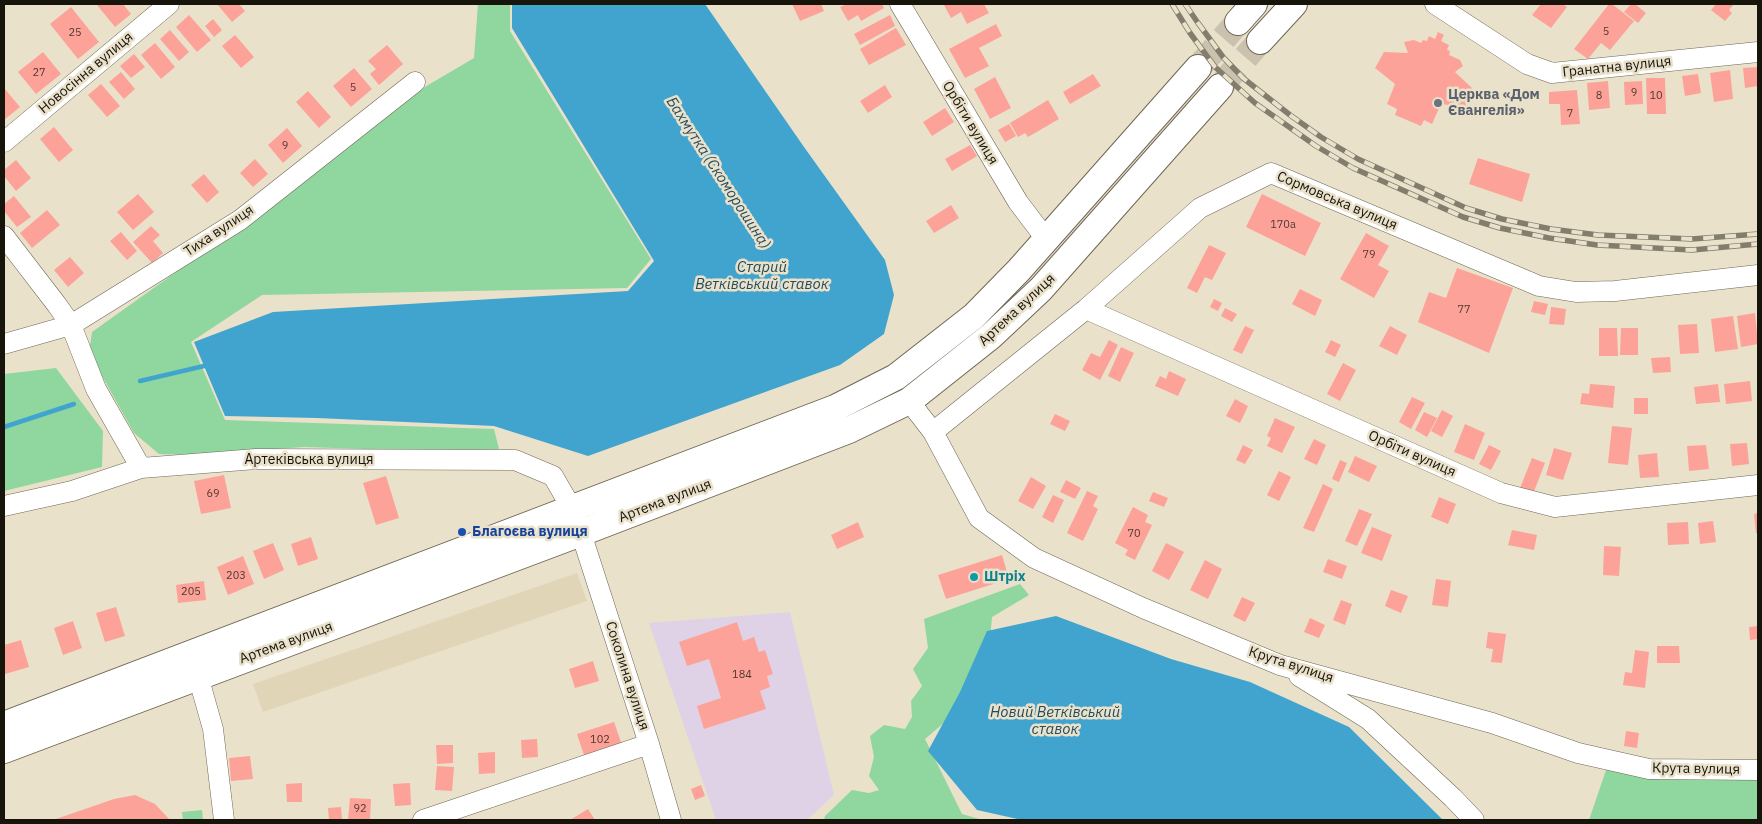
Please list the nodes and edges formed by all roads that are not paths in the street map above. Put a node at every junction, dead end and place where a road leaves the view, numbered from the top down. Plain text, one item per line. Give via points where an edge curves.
1 (169, 4) edge
2 (900, 4) edge
3 (1294, 4) edge
4 (1436, 4) edge
5 (1260, 41) tunnel mouth
6 (1758, 52) edge
7 (1198, 68) tunnel mouth
8 (415, 82) dead end
9 (1220, 87) tunnel mouth
10 (4, 142) edge
11 (4, 236) edge
12 (1046, 239) junction
13 (1758, 275) edge
14 (1086, 309) junction
15 (71, 325) junction
16 (4, 344) edge
17 (909, 401) junction
18 (933, 432) junction
19 (141, 468) junction
20 (1758, 485) edge
21 (4, 506) edge
22 (576, 521) junction
23 (1280, 664) junction
24 (198, 676) junction
25 (4, 725) edge
26 (649, 744) junction
27 (4, 750) edge
28 (1758, 770) edge
29 (224, 820) edge
30 (423, 820) edge
31 (670, 820) edge
32 (1474, 820) edge

1 - 10 street, Новосінна вулиця
2 - 12 street, Орбіти вулиця via 1018,202
3 - 5 main road
4 - 6 street, Гранатна вулиця via 1527,64 1552,73
7 - 12 main road, Артема вулиця
8 - 15 street, Тиха вулиця via 240,220
9 - 17 main road, Артема вулиця via 1042,289 991,336
11 - 15 street
12 - 22 main road, Артема вулиця via 974,316 896,377 835,408
13 - 14 street, Сормовська вулиця via 1615,291 1576,292 1539,286 1271,173 1200,208
14 - 18 street, Сормовська вулиця
14 - 20 street, Орбіти вулиця via 1501,493 1519,498 1555,507
15 - 16 street, Тиха вулиця
15 - 19 street via 96,389
17 - 18 street, Крута вулиця
17 - 22 main road, Артема вулиця via 849,430
18 - 23 street, Крута вулиця via 979,518 1034,558
19 - 21 street, Артеківська вулиця via 72,491
19 - 22 street, Артеківська вулиця via 256,459 515,460 552,476
22 - 24 main road, Артема вулиця
22 - 25 main road, Артема вулиця
22 - 26 street, Соколина вулиця
23 - 28 street, Крута вулиця via 1492,723 1578,753 1649,769
23 - 32 street via 1368,719
24 - 27 main road, Артема вулиця
24 - 29 street via 213,729
26 - 30 street
26 - 31 street, Соколина вулиця

